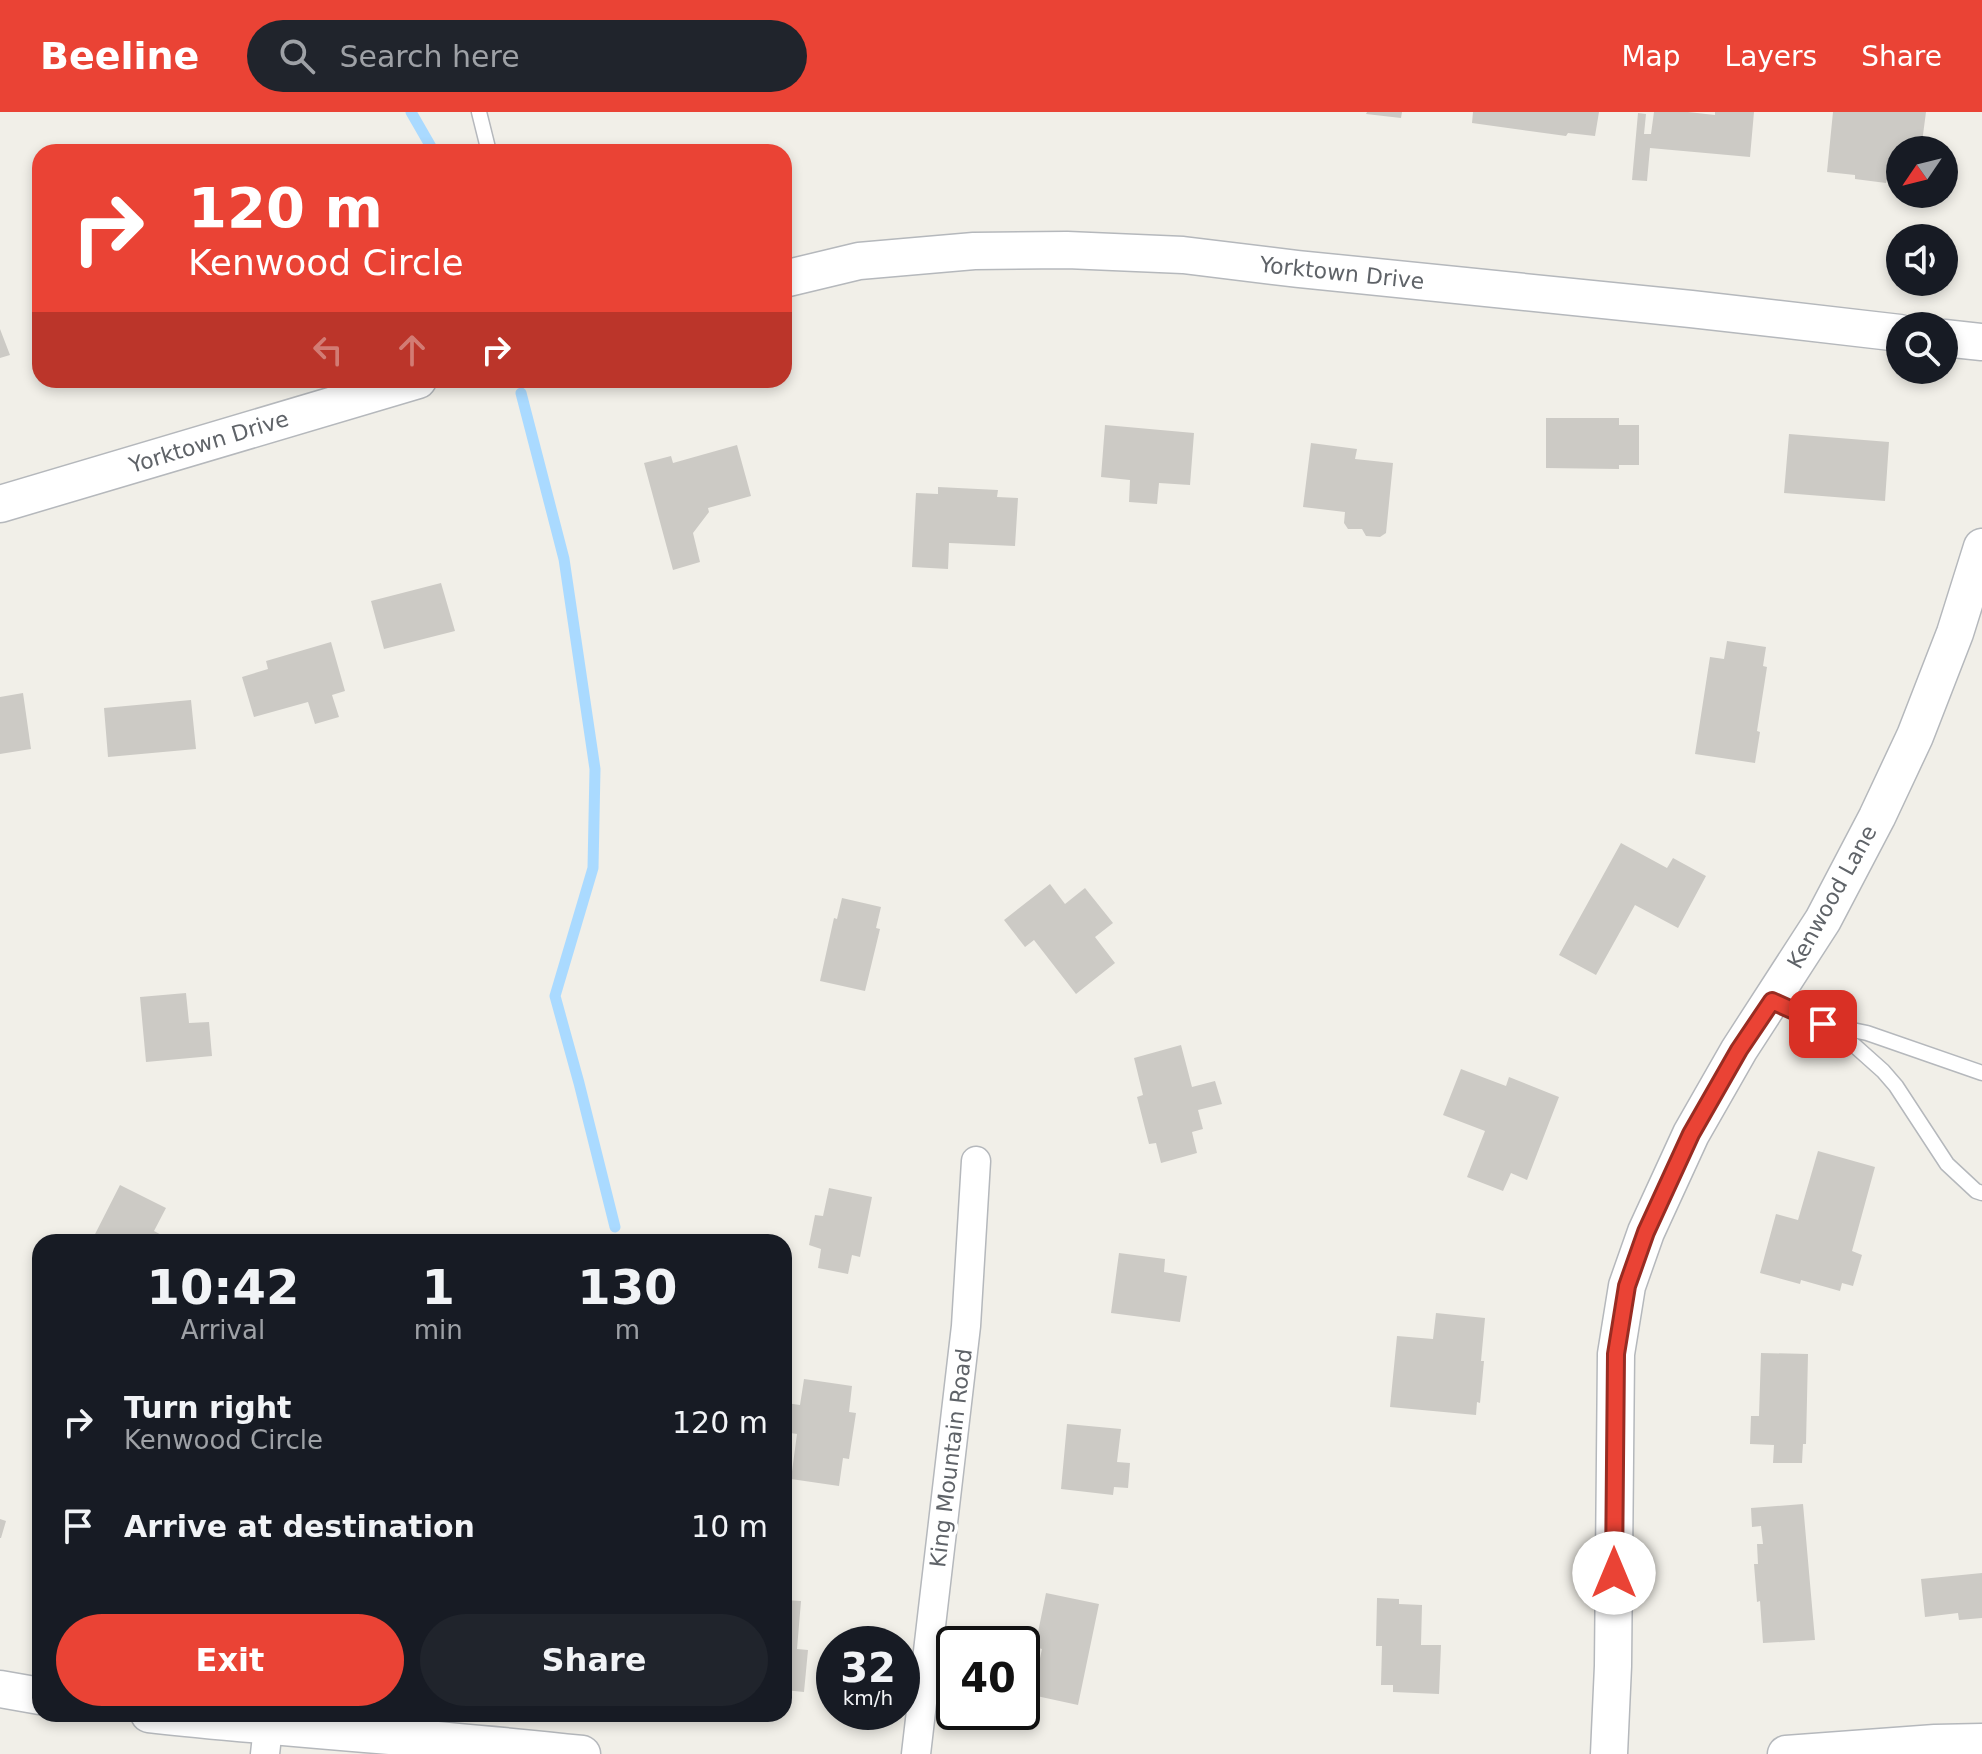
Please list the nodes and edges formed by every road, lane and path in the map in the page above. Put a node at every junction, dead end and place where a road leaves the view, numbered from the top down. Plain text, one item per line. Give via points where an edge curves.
1 (479, 112) edge
2 (487, 144) edge
3 (792, 277) edge
4 (1886, 331) edge
5 (1958, 339) edge
6 (1982, 342) edge
7 (391, 388) edge
8 (0, 504) edge
9 (1982, 547) edge
10 (1772, 1001) junction
11 (1823, 1024) junction
12 (1982, 1073) edge
13 (976, 1161) dead end
14 (1982, 1193) edge
15 (0, 1689) edge
16 (32, 1695) edge
17 (185, 1722) edge
18 (266, 1740) edge
19 (1982, 1742) edge
20 (582, 1754) edge
21 (916, 1754) edge
22 (1609, 1754) edge
23 (1786, 1754) edge

1 - 2 lane
3 - 4 street, Yorktown Drive via 859,261 974,251 1154,253
5 - 6 street
7 - 8 street, Yorktown Drive
9 - 10 street, Kenwood Lane via 1915,736 1823,920
10 - 11 lane
10 - 22 street, Kenwood Lane via 1691,1134 1627,1286 1616,1354
11 - 12 lane via 1867,1033
11 - 14 lane via 1883,1071 1947,1164
13 - 21 street, King Mountain Road via 966,1326
15 - 16 street
17 - 18 street
18 - 20 street via 400,1737
19 - 23 street

